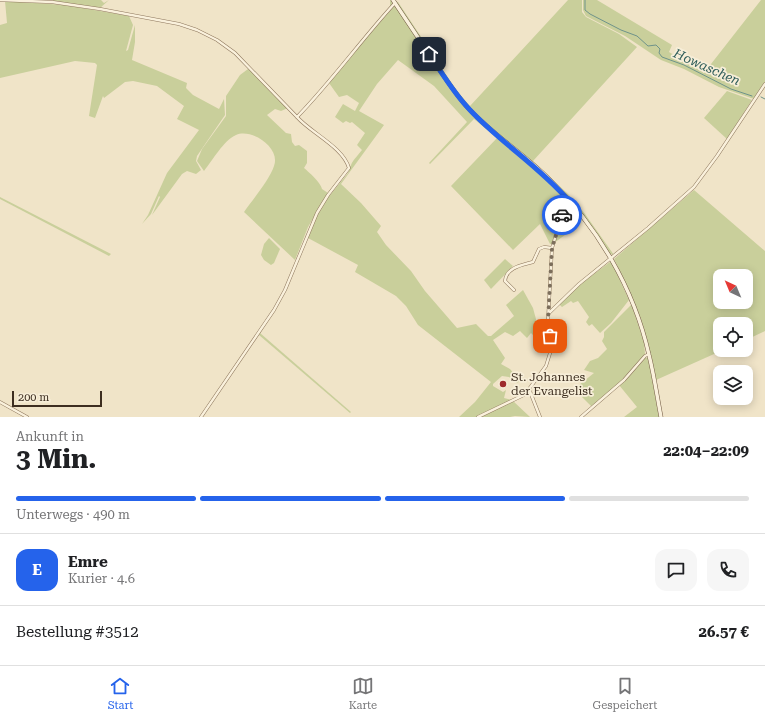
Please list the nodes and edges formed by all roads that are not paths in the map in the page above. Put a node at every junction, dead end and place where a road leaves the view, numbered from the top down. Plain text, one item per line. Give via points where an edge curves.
1 (0, 0) edge
2 (394, 2) edge
3 (765, 84) edge
4 (297, 117) junction
5 (569, 201) junction
6 (552, 248) junction
7 (611, 258) junction
8 (514, 290) dead end
9 (549, 313) junction
10 (649, 354) junction
11 (530, 392) junction
12 (0, 402) edge
13 (27, 417) edge
14 (201, 417) edge
15 (478, 417) edge
16 (540, 417) edge
17 (581, 417) edge
18 (661, 417) edge

1 - 4 street via 52,2 100,9 197,30 235,53
2 - 4 street via 353,54
2 - 5 street via 456,94 470,110 540,171
3 - 7 street via 694,187
4 - 14 street via 335,148 349,168 317,213 274,310
5 - 6 street via 565,206
5 - 7 street via 591,227
6 - 8 street via 538,249 533,262 518,266 506,276 505,281
6 - 9 street
7 - 9 street
7 - 10 street via 633,303
9 - 11 street via 548,326 552,345 550,356
10 - 17 street via 624,380
10 - 18 street
11 - 15 street
11 - 16 street
12 - 13 street

